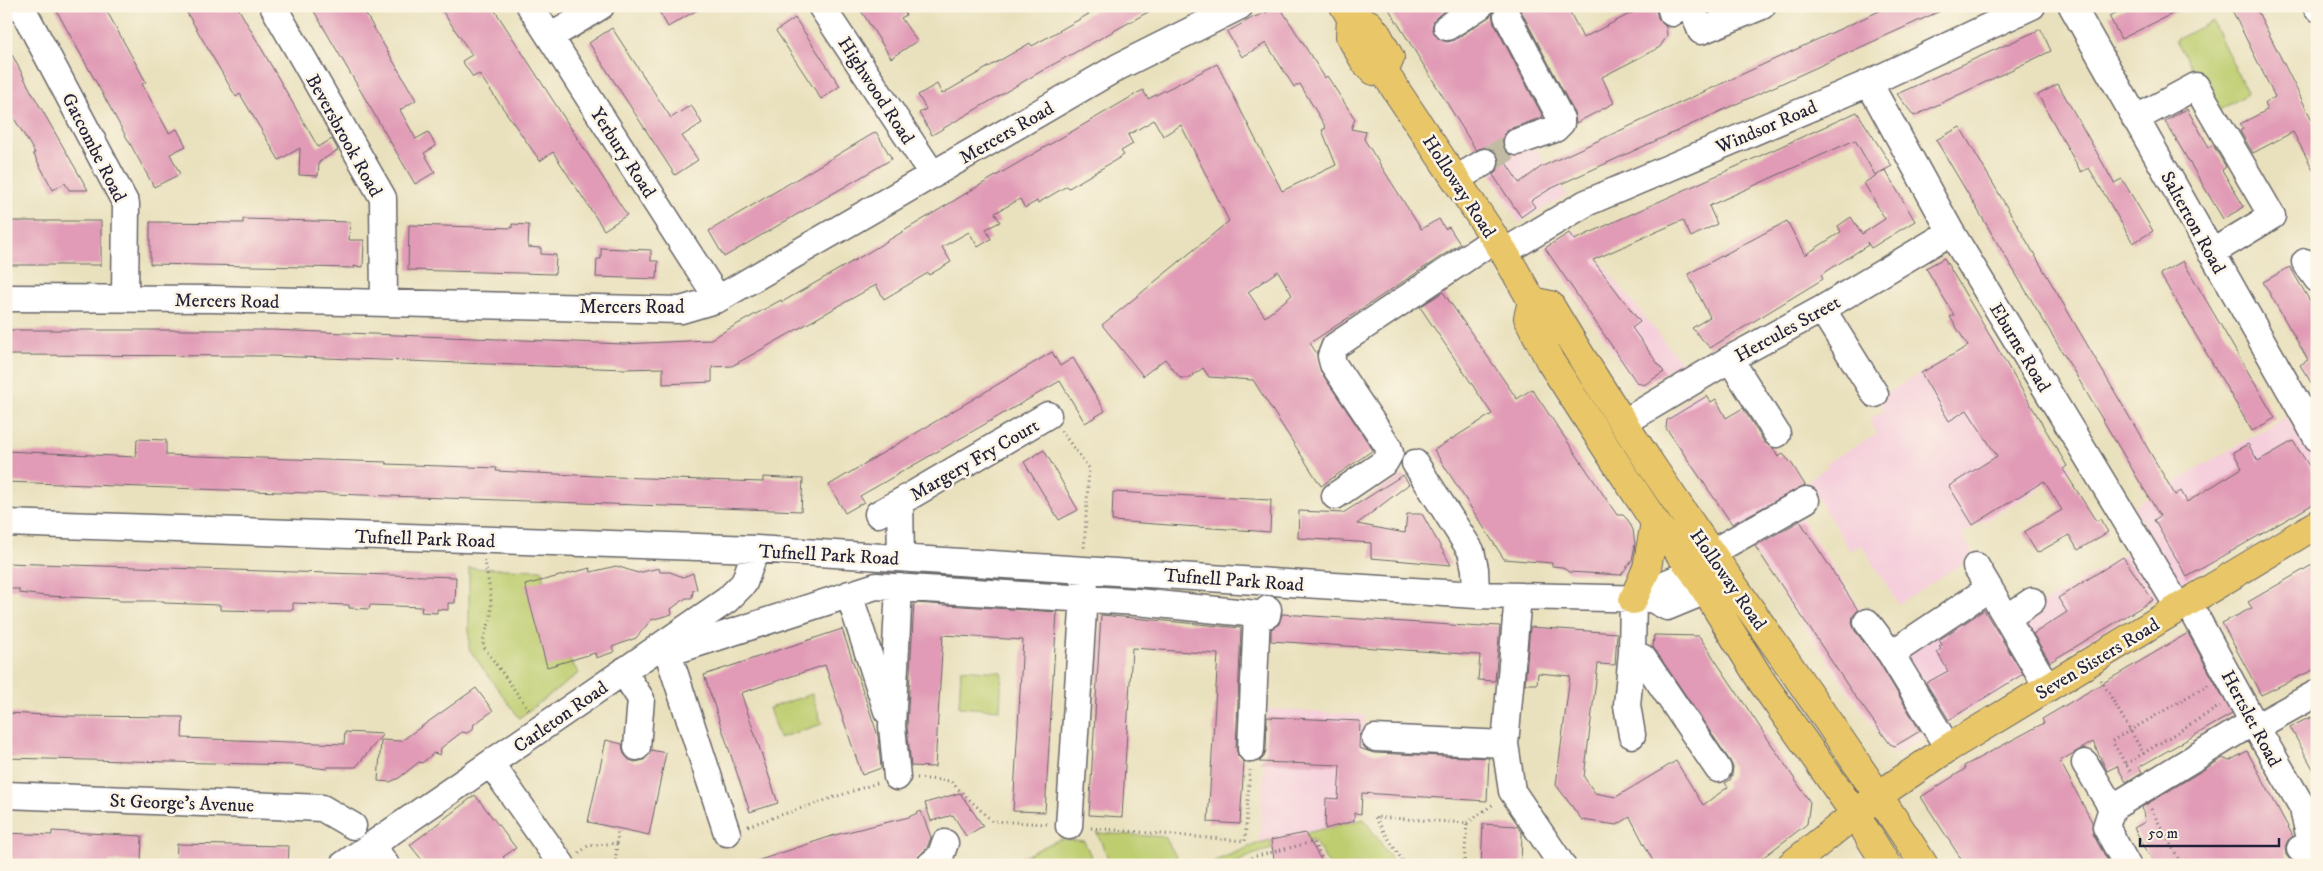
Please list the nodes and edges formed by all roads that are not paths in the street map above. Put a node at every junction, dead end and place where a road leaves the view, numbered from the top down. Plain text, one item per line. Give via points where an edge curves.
1 (21, 6) edge
2 (273, 6) edge
3 (530, 6) edge
4 (601, 6) edge
5 (822, 6) edge
6 (1240, 6) edge
7 (1480, 6) edge
8 (1762, 6) edge
9 (2032, 6) edge
10 (2072, 6) edge
11 (1678, 8) edge
12 (1348, 12) edge
13 (1508, 16) dead end
14 (1447, 27) dead end
15 (550, 37) junction
16 (1869, 83) junction
17 (2135, 119) junction
18 (1517, 142) tunnel mouth
19 (1485, 162) tunnel mouth
20 (933, 174) junction
21 (1456, 179) junction
22 (1951, 232) junction
23 (1499, 245) junction
24 (2211, 253) junction
25 (6, 298) edge
26 (125, 298) junction
27 (718, 299) junction
28 (1532, 301) junction
29 (384, 302) junction
30 (1822, 309) junction
31 (1730, 359) junction
32 (1875, 394) dead end
33 (1048, 415) road end
34 (1623, 423) junction
35 (1778, 434) dead end
36 (2317, 438) edge
37 (1415, 463) dead end
38 (1335, 496) dead end
39 (1806, 500) dead end
40 (1655, 522) junction
41 (6, 523) edge
42 (2317, 524) edge
43 (756, 549) junction
44 (901, 558) junction
45 (1976, 566) dead end
46 (1085, 569) junction
47 (1711, 572) junction
48 (1271, 581) junction
49 (899, 587) junction
50 (1988, 589) junction
51 (849, 594) junction
52 (1476, 595) junction
53 (1518, 596) junction
54 (1083, 598) junction
55 (1642, 600) junction
56 (2032, 601) dead end
57 (2184, 605) junction
58 (1257, 614) junction
59 (2007, 618) junction
60 (1867, 622) dead end
61 (1632, 652) junction
62 (1892, 654) junction
63 (625, 670) junction
64 (2048, 688) junction
65 (2317, 694) edge
66 (2254, 724) junction
67 (892, 726) junction
68 (1632, 735) dead end
69 (1376, 738) dead end
70 (1505, 744) junction
71 (637, 747) dead end
72 (1948, 748) junction
73 (1251, 749) road end
74 (2085, 763) dead end
75 (491, 764) junction
76 (1718, 769) dead end
77 (898, 777) road end
78 (6, 795) edge
79 (1879, 795) junction
80 (2112, 808) junction
81 (1855, 814) junction
82 (353, 826) dead end
83 (1069, 826) road end
84 (727, 832) road end
85 (945, 843) dead end
86 (2310, 852) edge
87 (379, 855) edge
88 (343, 865) edge
89 (562, 865) edge
90 (930, 865) edge
91 (1562, 865) edge
92 (1791, 865) edge
93 (1887, 865) edge
94 (1924, 865) edge
95 (2127, 865) edge

1 - 26 street, Gatcombe Road via 126,204
2 - 29 street, Beversbrook Road via 383,198
3 - 15 street, Yerbury Road
4 - 15 street
5 - 20 street, Highwood Road
6 - 20 street, Mercers Road via 1118,67
7 - 14 street
8 - 11 street via 1701,31
9 - 16 street, Windsor Road
10 - 17 street, Salterton Road
12 - 21 highway, Holloway Road via 1367,22 1377,34 1390,58 1384,72
13 - 18 street via 1561,119 1555,130
15 - 27 street, Yerbury Road
16 - 22 street, Eburne Road
16 - 23 street, Windsor Road via 1586,203
17 - 24 street, Salterton Road
17 - 24 street via 2196,86 2272,216
19 - 21 street
20 - 27 street, Mercers Road
21 - 23 highway, Holloway Road
22 - 30 street, Hercules Street
22 - 57 street, Eburne Road
23 - 28 highway, Holloway Road
23 - 38 street, Windsor Road via 1335,346 1331,356 1333,364 1390,453 1385,462
24 - 36 street, Salterton Road
25 - 26 street, Mercers Road
26 - 29 street, Mercers Road
27 - 29 street, Mercers Road via 681,310
28 - 34 highway, Holloway Road via 1550,305
28 - 40 highway, Holloway Road via 1528,318 1550,361
30 - 31 street, Hercules Street
30 - 32 street
31 - 34 street, Hercules Street
31 - 35 street
33 - 44 street, Margery Fry Court via 889,508
34 - 47 highway, Holloway Road
37 - 52 street via 1472,550
39 - 47 street
40 - 47 highway, Holloway Road
40 - 55 highway
41 - 43 street, Tufnell Park Road
42 - 57 highway, Seven Sisters Road
43 - 44 street, Tufnell Park Road
43 - 63 street, Carleton Road via 744,583 727,600
44 - 46 street, Tufnell Park Road
45 - 50 street
46 - 48 street, Tufnell Park Road
46 - 54 street
47 - 55 street via 1662,585
47 - 79 highway, Holloway Road
47 - 81 highway, Holloway Road via 1762,682
48 - 52 street, Tufnell Park Road
48 - 58 street via 1267,615
49 - 51 street via 876,586
49 - 54 street
49 - 67 street
50 - 59 street
50 - 62 street
51 - 67 street
51 - 84 street via 668,653
52 - 53 street, Tufnell Park Road
53 - 55 street, Tufnell Park Road
53 - 70 street
54 - 58 street
54 - 83 street
55 - 61 street
56 - 59 street
57 - 64 highway, Seven Sisters Road
57 - 66 street, Hertslet Road
58 - 73 street
59 - 64 street
60 - 62 street
61 - 68 street via 1627,705
61 - 76 street via 1643,658
62 - 72 street
63 - 71 street via 630,682 650,696
63 - 75 street, Carleton Road
64 - 72 highway, Seven Sisters Road
65 - 66 street
66 - 80 street
66 - 86 street, Hertslet Road via 2303,811
67 - 77 street
69 - 70 street
70 - 91 street via 1512,791
72 - 79 highway, Seven Sisters Road
74 - 80 street
75 - 87 street, Carleton Road
75 - 89 street
78 - 82 street, St George's Avenue via 322,808
79 - 81 highway, Seven Sisters Road
79 - 94 highway, Holloway Road
80 - 95 street via 2106,827
81 - 92 highway, Seven Sisters Road
81 - 93 highway, Holloway Road
85 - 90 street via 940,857
87 - 88 street, Carleton Road

